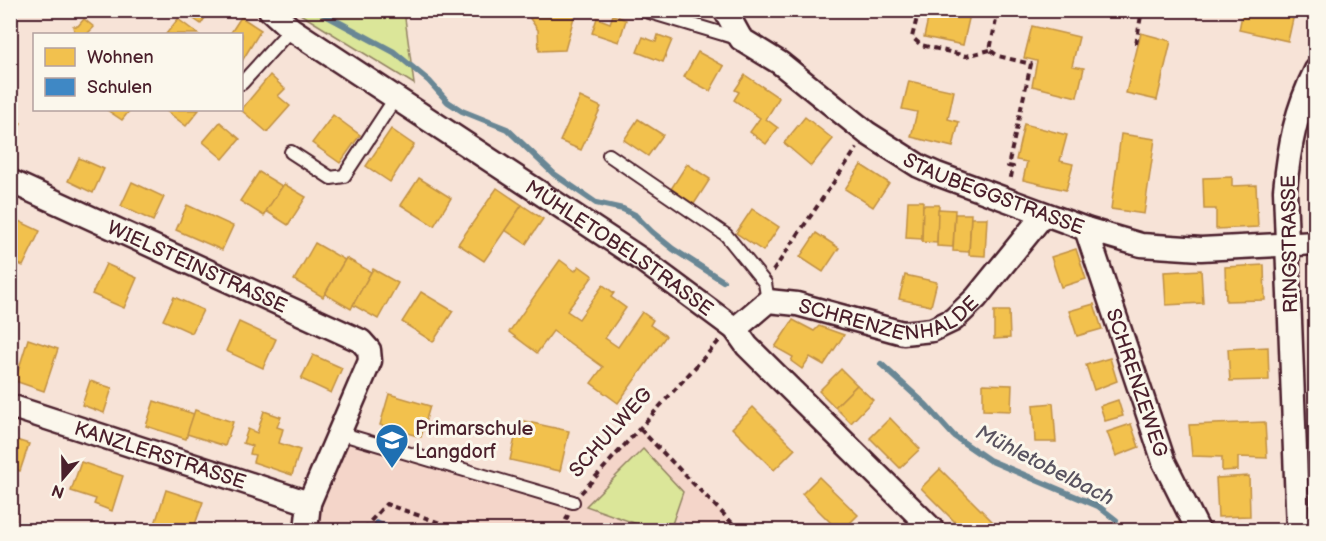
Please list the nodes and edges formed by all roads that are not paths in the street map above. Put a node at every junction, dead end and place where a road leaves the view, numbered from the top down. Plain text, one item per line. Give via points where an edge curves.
1 (270, 10) edge
2 (643, 10) edge
3 (724, 10) edge
4 (291, 29) junction
5 (741, 39) junction
6 (1316, 70) edge
7 (243, 82) edge
8 (396, 97) junction
9 (291, 153) dead end
10 (609, 154) dead end
11 (10, 181) edge
12 (1044, 214) junction
13 (1086, 229) junction
14 (1316, 243) edge
15 (1288, 246) junction
16 (767, 292) junction
17 (727, 335) junction
18 (10, 406) edge
19 (339, 434) junction
20 (573, 502) road end
21 (309, 503) junction
22 (1306, 503) edge
23 (306, 531) edge
24 (933, 531) edge
25 (1198, 531) edge
26 (1298, 531) edge

1 - 4 street, MÜHLETOBELSTRASSE
2 - 5 lane
3 - 5 street, STAUBEGGSTRASSE
4 - 7 lane
4 - 8 street, MÜHLETOBELSTRASSE
5 - 12 street, STAUBEGGSTRASSE via 780,63 867,133 919,166
6 - 15 street, RINGSTRASSE via 1297,114 1291,143 1285,190
8 - 9 lane via 344,176 332,178
8 - 17 street, MÜHLETOBELSTRASSE via 642,260
10 - 16 lane via 726,235
11 - 19 street, WIELSTEINSTRASSE via 361,341 369,350 370,361
12 - 13 street, STAUBEGGSTRASSE
12 - 16 street, SCHRENZENHALDE via 976,298 953,320 932,330 903,333
13 - 15 street, STAUBEGGSTRASSE via 1158,247
13 - 25 street, SCHRENZEWEG via 1164,462
14 - 15 street, STAUBEGGSTRASSE
15 - 22 street, RINGSTRASSE
16 - 17 street, SCHRENZENHALDE
17 - 24 street, MÜHLETOBELSTRASSE via 747,346
18 - 21 street, KANZLERSTRASSE
19 - 20 lane, SCHULWEG
19 - 21 street
21 - 23 street
22 - 26 street, RINGSTRASSE

